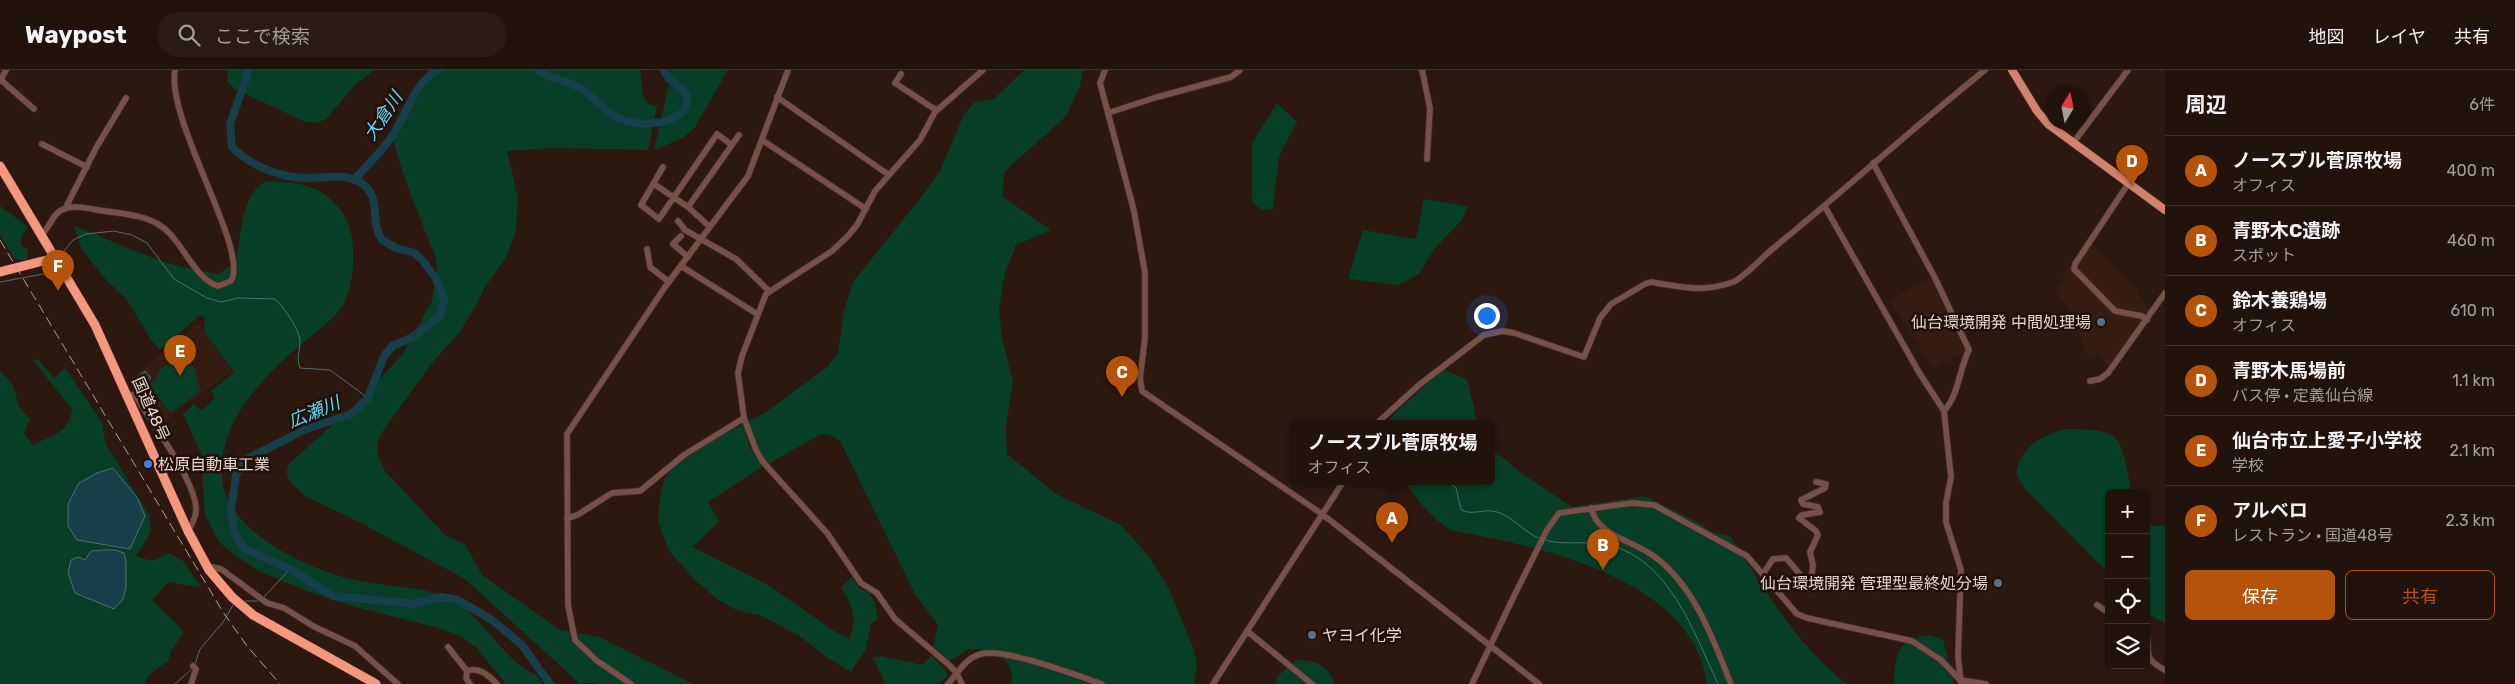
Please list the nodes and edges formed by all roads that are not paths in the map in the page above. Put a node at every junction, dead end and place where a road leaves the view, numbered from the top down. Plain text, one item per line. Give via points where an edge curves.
1 (6, 70) edge
2 (175, 70) edge
3 (788, 70) edge
4 (972, 70) edge
5 (1105, 70) edge
6 (1240, 70) edge
7 (1422, 70) edge
8 (1985, 70) edge
9 (2012, 70) edge
10 (2128, 70) edge
11 (981, 72) edge
12 (901, 74) dead end
13 (0, 81) edge
14 (777, 97) junction
15 (126, 98) dead end
16 (34, 109) dead end
17 (936, 110) junction
18 (1108, 113) junction
19 (739, 135) dead end
20 (762, 140) junction
21 (2073, 143) junction
22 (42, 144) dead end
23 (732, 145) junction
24 (1427, 159) dead end
25 (1873, 163) junction
26 (0, 166) edge
27 (87, 167) junction
28 (663, 167) dead end
29 (889, 175) junction
30 (654, 184) junction
31 (2128, 184) junction
32 (674, 197) junction
33 (688, 207) junction
34 (1825, 207) junction
35 (65, 209) junction
36 (866, 209) junction
37 (2165, 210) edge
38 (678, 221) dead end
39 (710, 227) junction
40 (41, 235) junction
41 (681, 236) dead end
42 (702, 239) junction
43 (647, 249) dead end
44 (688, 257) junction
45 (55, 258) junction
46 (681, 266) junction
47 (0, 272) edge
48 (669, 282) junction
49 (769, 291) junction
50 (2165, 294) edge
51 (757, 314) junction
52 (2146, 320) junction
53 (2090, 381) dead end
54 (128, 396) junction
55 (1944, 411) junction
56 (744, 418) junction
57 (1380, 420) edge
58 (1816, 482) dead end
59 (1341, 485) edge
60 (1591, 508) junction
61 (1322, 514) junction
62 (567, 520) junction
63 (188, 531) junction
64 (206, 566) junction
65 (1763, 574) junction
66 (2097, 605) dead end
67 (2105, 610) edge
68 (1248, 632) junction
69 (1490, 644) junction
70 (448, 647) dead end
71 (2150, 658) edge
72 (193, 666) dead end
73 (2165, 670) edge
74 (467, 671) junction
75 (956, 672) junction
76 (1960, 682) edge
77 (191, 684) edge
78 (376, 684) edge
79 (398, 684) edge
80 (470, 684) edge
81 (497, 684) edge
82 (631, 684) edge
83 (948, 684) edge
84 (962, 684) edge
85 (1102, 684) edge
86 (1213, 684) edge
87 (1312, 684) edge
88 (1472, 684) edge
89 (1539, 684) edge
90 (1731, 684) edge
91 (1986, 684) edge

1 - 13 street
2 - 35 street via 173,92 182,124 232,255 235,268 231,281 218,286 204,278 178,242 155,222 128,214
3 - 14 street
4 - 11 street
5 - 18 street via 1100,83
6 - 18 street via 1231,77
7 - 24 street via 1430,108
8 - 25 street
9 - 21 main road via 2037,111
10 - 21 street
11 - 17 street
12 - 17 street via 895,83
13 - 16 street
14 - 20 street
14 - 29 street
15 - 27 street
17 - 29 street via 920,140
18 - 61 street via 1134,212 1145,274 1146,338 1140,378 1142,391
19 - 23 street
20 - 36 street
20 - 39 street via 748,176
21 - 31 main road
22 - 27 street
23 - 32 street via 717,134
23 - 33 street
25 - 34 street
25 - 55 street via 1970,350 1950,404
26 - 40 highway, 国道48号
27 - 35 street
28 - 30 street
29 - 36 street via 875,191
30 - 32 street
30 - 32 street via 642,204 659,218
31 - 37 main road
31 - 52 street via 2074,269 2115,311 2142,316
32 - 33 street
33 - 39 street
34 - 55 street
34 - 57 street via 1734,282 1697,290 1651,282 1614,301 1600,318 1584,357 1514,333 1503,331 1484,335 1419,385
35 - 40 street via 58,212
36 - 49 street via 857,225 832,251
38 - 42 street via 685,230
39 - 42 street
40 - 45 highway, 国道48号
41 - 44 street via 673,244
42 - 44 street
42 - 49 street via 736,259
43 - 48 street via 650,267
44 - 46 street
45 - 47 highway
45 - 54 highway, 国道48号 via 95,325
46 - 48 street
46 - 51 street
48 - 62 street via 566,434
49 - 51 street
50 - 52 street
51 - 56 street via 739,366
52 - 53 street via 2108,373
54 - 63 highway, 国道48号
54 - 63 street via 135,395 192,491 196,510
55 - 76 street via 1951,477 1946,522 1961,570
56 - 62 street via 684,455 640,491 612,492
56 - 75 street via 763,462 827,533 855,575 877,592 895,619
58 - 65 street via 1826,484 1826,488 1802,498 1801,503 1818,507 1820,512 1802,514 1799,518 1818,535 1810,552 1813,565 1811,580 1805,580 1786,558 1773,559
59 - 61 street
60 - 65 street via 1638,502 1654,505 1747,556
60 - 69 street via 1562,511 1555,517
60 - 90 street via 1602,529 1645,550 1669,570 1706,622
61 - 68 street
61 - 69 street
62 - 82 street via 568,605 575,640 596,660
63 - 64 highway, 国道48号
64 - 78 highway, 国道48号 via 232,597 253,615
64 - 79 street via 221,569 267,603 284,608 355,646
65 - 76 street via 1797,614 1912,641 1941,660
66 - 67 street
68 - 86 street
68 - 87 street
69 - 88 street
69 - 89 street
70 - 74 street
71 - 73 street
72 - 77 street via 196,669
74 - 80 street via 466,678
74 - 81 street via 479,670
75 - 83 street
75 - 84 street
75 - 85 street via 969,660 990,653 1034,662
76 - 91 street

